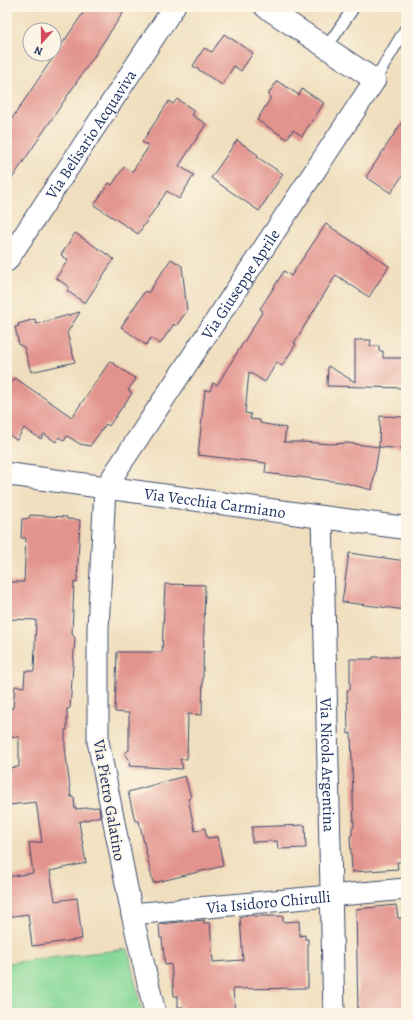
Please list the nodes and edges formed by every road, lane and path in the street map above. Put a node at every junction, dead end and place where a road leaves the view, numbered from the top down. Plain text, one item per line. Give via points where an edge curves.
1 (174, 7) edge
2 (265, 7) edge
3 (354, 7) edge
4 (406, 28) edge
5 (326, 48) junction
6 (375, 80) junction
7 (7, 261) edge
8 (13, 473) edge
9 (106, 488) junction
10 (322, 518) junction
11 (406, 528) edge
12 (406, 889) edge
13 (331, 897) junction
14 (132, 914) junction
15 (155, 1013) edge
16 (334, 1013) edge

1 - 7 street, Via Belisario Acquaviva
2 - 5 street
3 - 5 lane
4 - 6 lane
5 - 6 street
6 - 9 street, Via Giuseppe Aprile
8 - 9 street, Via Vecchia Carmiano
9 - 10 street, Via Vecchia Carmiano
9 - 14 street, Via Pietro Galatino via 98,628 98,742
10 - 11 street, Via Vecchia Carmiano
10 - 13 street, Via Nicola Argentina
12 - 13 street, Via Isidoro Chirulli
13 - 14 street, Via Isidoro Chirulli
13 - 16 street, Via Nicola Argentina
14 - 15 street, Via Pietro Galatino

